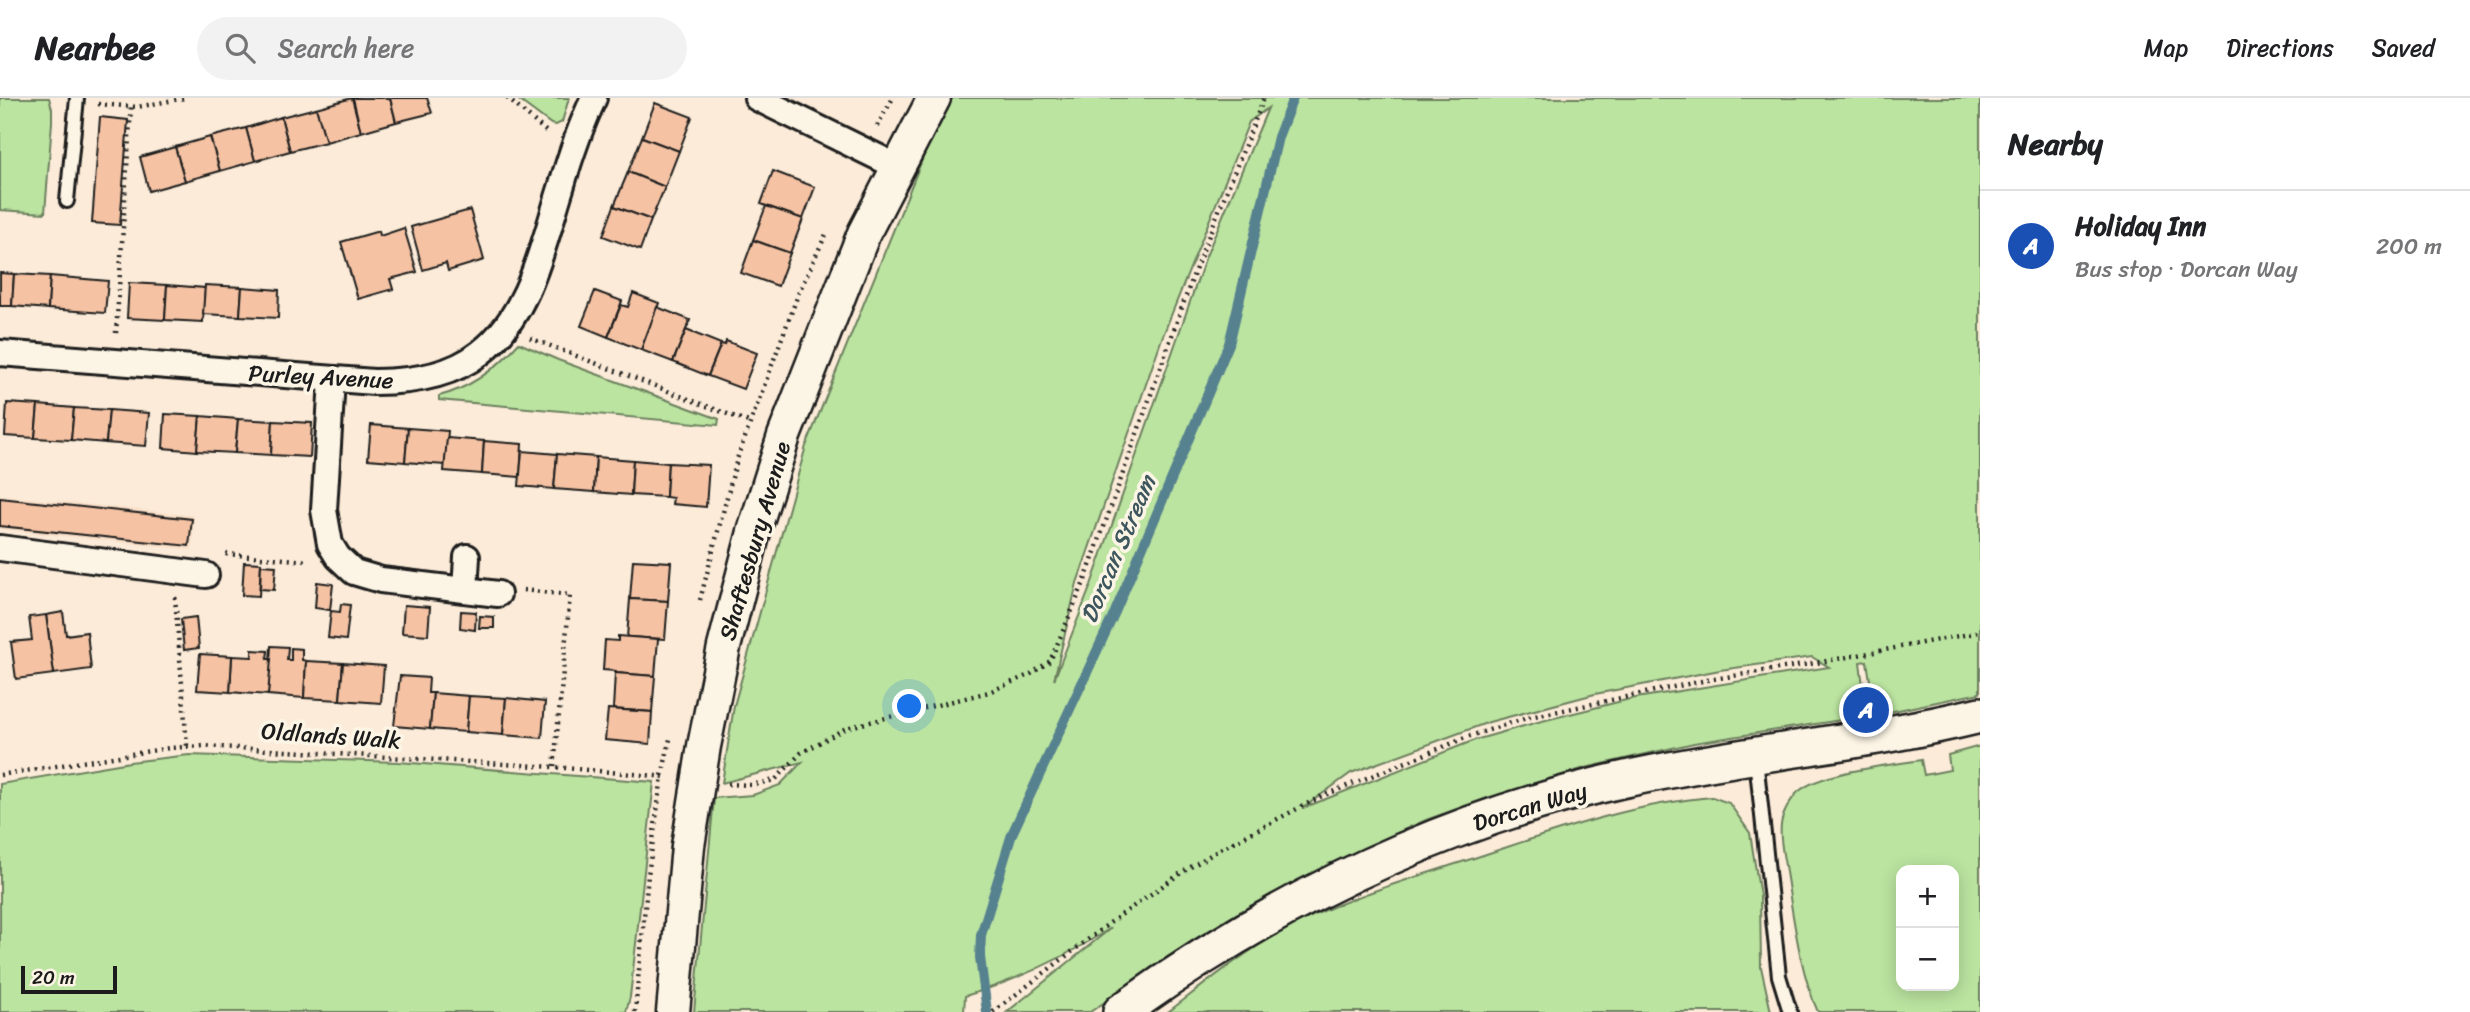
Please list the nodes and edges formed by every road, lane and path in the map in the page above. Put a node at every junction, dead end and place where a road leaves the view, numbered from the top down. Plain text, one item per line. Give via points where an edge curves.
1 (185, 98) edge
2 (507, 98) edge
3 (594, 98) edge
4 (757, 98) edge
5 (934, 98) edge
6 (1264, 98) edge
7 (77, 100) edge
8 (131, 107) junction
9 (575, 145) junction
10 (898, 167) junction
11 (67, 201) dead end
12 (508, 324) junction
13 (0, 354) edge
14 (114, 362) junction
15 (332, 380) junction
16 (784, 436) junction
17 (0, 548) edge
18 (467, 557) dead end
19 (344, 564) junction
20 (173, 571) junction
21 (206, 575) joint
22 (465, 590) junction
23 (498, 594) joint
24 (1980, 632) edge
25 (1980, 715) edge
26 (187, 746) junction
27 (1756, 755) junction
28 (555, 767) junction
29 (0, 775) edge
30 (698, 781) junction
31 (635, 1012) edge
32 (673, 1012) edge
33 (993, 1012) edge
34 (1121, 1012) edge
35 (1790, 1012) edge

1 - 8 path
2 - 9 path via 548,133
3 - 9 street, Purley Avenue
4 - 10 street
5 - 10 street, Shaftesbury Avenue
6 - 30 path via 1197,265 1085,580 1049,661 989,692 846,728 801,753 775,780 751,785
7 - 8 path
7 - 11 lane
8 - 14 path
9 - 12 street, Purley Avenue via 533,275
10 - 16 street, Shaftesbury Avenue via 864,233
12 - 15 street, Purley Avenue via 480,354 425,377 392,382
12 - 16 path via 530,338
13 - 14 street, Purley Avenue
14 - 15 street, Purley Avenue
15 - 19 street via 324,510 330,544
16 - 30 street, Shaftesbury Avenue via 731,620
17 - 20 street
18 - 22 street
19 - 21 path via 218,553
19 - 22 street via 381,580
20 - 21 street
20 - 26 path
22 - 23 street
23 - 28 path via 512,594 516,589 570,596
24 - 33 path via 1695,682 1530,717 1470,736 1320,797 1234,842 1145,898
25 - 27 main road, Dorcan Way
26 - 28 path, Oldlands Walk
26 - 29 path, Oldlands Walk
27 - 34 main road, Dorcan Way via 1621,780 1494,816 1439,837 1298,900
27 - 35 lane via 1779,976
28 - 31 path, Oldlands Walk via 662,776
30 - 32 street, Shaftesbury Avenue via 681,904

